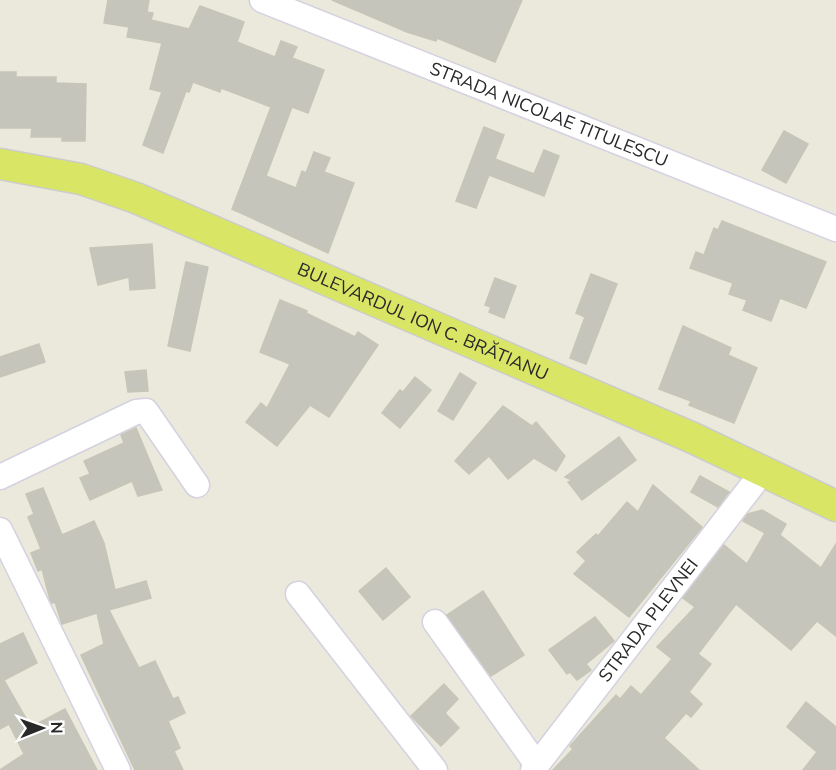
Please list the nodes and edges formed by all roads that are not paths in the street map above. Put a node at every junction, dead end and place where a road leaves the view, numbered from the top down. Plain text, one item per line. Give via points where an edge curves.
1 (262, 0) edge
2 (0, 165) edge
3 (836, 229) edge
4 (764, 470) junction
5 (0, 477) edge
6 (197, 485) dead end
7 (836, 506) edge
8 (0, 530) edge
9 (298, 594) dead end
10 (435, 622) dead end
11 (535, 767) edge
12 (118, 770) edge
13 (435, 770) edge

1 - 3 street, STRADA NICOLAE TITULESCU
2 - 4 main road, BULEVARDUL ION C. BRĂTIANU via 81,179 136,198
4 - 7 main road, BULEVARDUL ION C. BRĂTIANU
4 - 11 street, STRADA PLEVNEI
5 - 6 street via 136,412 146,411
8 - 12 street
9 - 13 street
10 - 11 street

